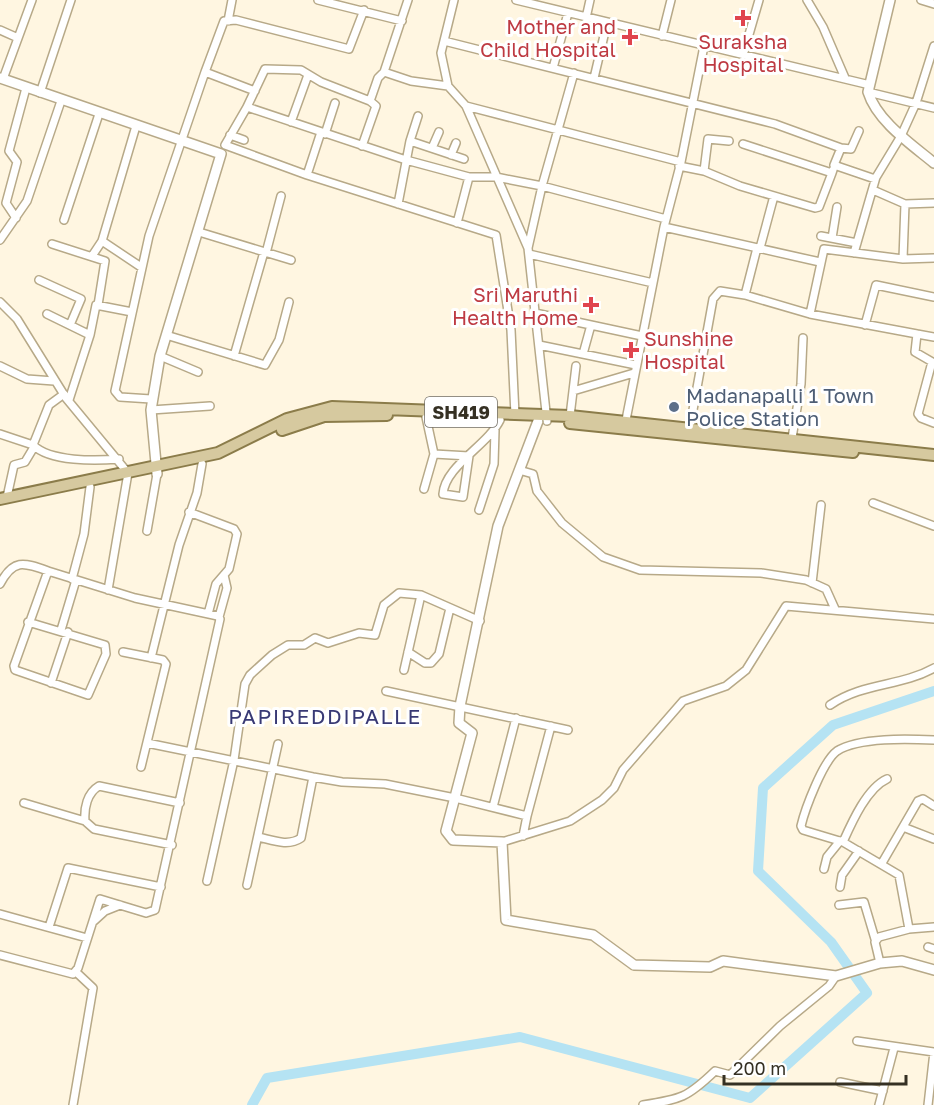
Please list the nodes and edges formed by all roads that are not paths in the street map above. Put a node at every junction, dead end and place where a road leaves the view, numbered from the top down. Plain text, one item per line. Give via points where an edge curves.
1 (32, 0) edge
2 (71, 0) edge
3 (232, 0) edge
4 (318, 0) edge
5 (408, 0) edge
6 (454, 0) edge
7 (520, 0) edge
8 (590, 0) edge
9 (671, 0) edge
10 (759, 0) edge
11 (807, 0) edge
12 (890, 0) edge
13 (921, 0) edge
14 (934, 4) edge
15 (363, 10) junction
16 (568, 13) junction
17 (586, 18) junction
18 (228, 21) junction
19 (402, 21) junction
20 (608, 23) junction
21 (0, 30) edge
22 (662, 36) junction
23 (18, 38) junction
24 (444, 41) junction
25 (704, 46) junction
26 (934, 46) edge
27 (743, 55) junction
28 (553, 68) junction
29 (205, 72) junction
30 (384, 72) junction
31 (574, 73) junction
32 (308, 75) junction
33 (594, 78) junction
34 (845, 78) junction
35 (2, 79) edge
36 (448, 86) junction
37 (26, 88) junction
38 (869, 88) junction
39 (255, 91) junction
40 (40, 93) junction
41 (61, 101) junction
42 (370, 101) junction
43 (335, 103) dead end
44 (691, 103) junction
45 (916, 103) junction
46 (466, 106) junction
47 (247, 107) junction
48 (934, 108) edge
49 (99, 114) junction
50 (418, 116) dead end
51 (291, 122) junction
52 (136, 126) junction
53 (558, 131) junction
54 (859, 131) dead end
55 (439, 132) dead end
56 (323, 133) junction
57 (230, 135) junction
58 (901, 136) junction
59 (180, 139) junction
60 (244, 140) dead end
61 (410, 141) junction
62 (729, 141) dead end
63 (456, 143) dead end
64 (743, 144) dead end
65 (363, 146) junction
66 (432, 148) junction
67 (841, 148) junction
68 (223, 150) junction
69 (451, 155) junction
70 (464, 159) dead end
71 (406, 160) junction
72 (934, 163) edge
73 (680, 164) junction
74 (833, 169) junction
75 (704, 171) junction
76 (307, 175) junction
77 (469, 177) junction
78 (496, 177) junction
79 (876, 177) junction
80 (542, 186) junction
81 (873, 190) junction
82 (281, 196) dead end
83 (774, 196) junction
84 (934, 203) edge
85 (398, 204) junction
86 (905, 204) junction
87 (837, 207) dead end
88 (16, 218) junction
89 (64, 220) dead end
90 (457, 223) junction
91 (665, 223) junction
92 (199, 232) junction
93 (821, 236) dead end
94 (832, 238) junction
95 (0, 240) edge
96 (102, 241) junction
97 (857, 243) junction
98 (52, 244) dead end
99 (758, 248) junction
100 (529, 251) junction
101 (265, 252) junction
102 (854, 253) junction
103 (92, 255) junction
104 (903, 258) junction
105 (934, 258) edge
106 (291, 260) dead end
107 (820, 262) junction
108 (141, 267) junction
109 (39, 280) dead end
110 (653, 283) junction
111 (745, 295) junction
112 (934, 297) edge
113 (0, 302) edge
114 (289, 302) dead end
115 (98, 305) junction
116 (132, 312) junction
117 (535, 313) junction
118 (47, 314) dead end
119 (810, 314) junction
120 (70, 325) junction
121 (591, 325) junction
122 (865, 325) junction
123 (916, 334) junction
124 (90, 335) junction
125 (166, 335) junction
126 (642, 336) junction
127 (934, 337) edge
128 (802, 338) dead end
129 (539, 345) junction
130 (583, 354) junction
131 (160, 356) junction
132 (234, 356) junction
133 (933, 362) edge
134 (636, 364) junction
135 (0, 366) edge
136 (576, 366) dead end
137 (198, 372) dead end
138 (634, 373) junction
139 (54, 381) junction
140 (573, 391) junction
141 (66, 397) junction
142 (152, 399) junction
143 (210, 406) dead end
144 (151, 410) junction
145 (515, 415) junction
146 (570, 416) junction
147 (426, 417) junction
148 (544, 419) junction
149 (500, 420) junction
150 (934, 423) edge
151 (626, 425) junction
152 (495, 430) junction
153 (689, 430) junction
154 (0, 434) edge
155 (792, 438) junction
156 (34, 446) junction
157 (434, 454) junction
158 (934, 455) edge
159 (469, 456) junction
160 (118, 459) junction
161 (934, 461) edge
162 (202, 464) junction
163 (519, 470) junction
164 (157, 471) junction
165 (128, 476) junction
166 (90, 487) junction
167 (424, 489) dead end
168 (2, 500) edge
169 (873, 503) dead end
170 (821, 505) dead end
171 (479, 510) dead end
172 (189, 512) junction
173 (934, 526) edge
174 (147, 531) dead end
175 (48, 571) junction
176 (224, 575) junction
177 (74, 579) junction
178 (812, 583) junction
179 (0, 584) edge
180 (108, 590) junction
181 (421, 595) junction
182 (163, 605) junction
183 (450, 608) junction
184 (835, 609) junction
185 (208, 614) junction
186 (219, 617) junction
187 (934, 619) edge
188 (480, 621) junction
189 (28, 622) junction
190 (64, 631) junction
191 (123, 652) dead end
192 (408, 652) junction
193 (151, 658) junction
194 (934, 668) edge
195 (404, 670) dead end
196 (51, 683) junction
197 (386, 691) dead end
198 (830, 705) dead end
199 (460, 706) junction
200 (516, 718) junction
201 (551, 726) junction
202 (568, 730) dead end
203 (934, 740) edge
204 (147, 743) junction
205 (278, 744) dead end
206 (191, 751) junction
207 (234, 760) junction
208 (141, 767) dead end
209 (273, 768) junction
210 (313, 777) junction
211 (887, 779) dead end
212 (454, 798) junction
213 (24, 803) dead end
214 (180, 803) junction
215 (934, 806) edge
216 (493, 807) junction
217 (527, 816) junction
218 (85, 821) junction
219 (903, 827) junction
220 (523, 836) junction
221 (258, 837) junction
222 (934, 839) edge
223 (502, 842) junction
224 (841, 842) junction
225 (172, 845) junction
226 (859, 851) junction
227 (882, 863) junction
228 (824, 869) dead end
229 (207, 881) dead end
230 (247, 885) dead end
231 (161, 886) junction
232 (840, 887) dead end
233 (121, 905) junction
234 (839, 905) dead end
235 (0, 914) edge
236 (92, 922) junction
237 (49, 927) junction
238 (934, 927) edge
239 (909, 929) junction
240 (87, 938) junction
241 (875, 939) junction
242 (0, 955) edge
243 (877, 964) junction
244 (934, 970) edge
245 (76, 972) junction
246 (836, 976) junction
247 (857, 1041) dead end
248 (894, 1048) junction
249 (934, 1052) edge
250 (933, 1076) edge
251 (840, 1082) dead end
252 (883, 1091) junction
253 (73, 1105) edge
254 (643, 1105) edge
255 (879, 1105) edge
256 (928, 1105) edge

1 - 23 street
2 - 40 street
3 - 18 street
4 - 15 street
5 - 19 street
6 - 24 street
7 - 16 street
8 - 17 street
9 - 22 street
10 - 27 street
11 - 34 street
12 - 38 street
13 - 14 street
15 - 18 street via 349,49
15 - 19 street
16 - 17 street
16 - 28 street
17 - 20 street
18 - 29 street via 224,21
19 - 30 street
20 - 22 street
20 - 33 street
21 - 23 street
22 - 25 street
23 - 35 street
24 - 28 street
24 - 36 street via 441,52
25 - 27 street
25 - 44 street
26 - 45 street
27 - 34 street
28 - 31 street
29 - 39 street
29 - 59 street
30 - 36 street via 411,81
30 - 42 street
31 - 33 street
31 - 53 street
32 - 39 street via 301,70 265,69
32 - 42 street
32 - 51 street
33 - 44 street
34 - 38 street
35 - 37 street
36 - 46 street
37 - 40 street
37 - 88 street via 9,152 17,162 6,203
38 - 45 street
38 - 58 street via 871,102
39 - 47 street
40 - 41 street
41 - 49 street
41 - 88 street via 27,201
42 - 65 street via 376,106
43 - 56 street
44 - 67 street via 776,124
44 - 73 street
45 - 48 street
45 - 58 street
46 - 53 street
46 - 78 street
47 - 51 street
47 - 57 street
49 - 52 street
49 - 89 street
50 - 61 street
51 - 56 street
52 - 59 street
52 - 96 street
53 - 73 street
53 - 80 street
54 - 67 street via 851,149
55 - 66 street
56 - 65 street
56 - 76 street
57 - 60 street
57 - 68 street
58 - 72 street
58 - 79 street
59 - 68 street
59 - 108 street
61 - 66 street
61 - 71 street
62 - 75 street via 708,139
63 - 69 street
64 - 74 street
65 - 71 street
66 - 69 street
67 - 74 street
68 - 76 street
68 - 92 street
69 - 70 street
71 - 77 street
71 - 85 street
73 - 75 street
73 - 91 street
74 - 79 street
74 - 83 street via 818,208
75 - 83 street
76 - 85 street
77 - 78 street
77 - 90 street
78 - 80 street
78 - 100 street
79 - 81 street
80 - 91 street
80 - 100 street
81 - 86 street
81 - 97 street
82 - 101 street
83 - 99 street
84 - 86 street
85 - 90 street
86 - 104 street
87 - 94 street
88 - 95 street
90 - 145 street via 497,237 511,330
91 - 99 street
91 - 110 street
92 - 101 street
92 - 125 street
93 - 94 street
94 - 97 street
96 - 103 street
96 - 108 street
97 - 102 street
98 - 103 street
99 - 107 street
99 - 111 street
100 - 110 street
100 - 117 street
101 - 106 street
101 - 132 street
102 - 104 street
102 - 107 street via 825,249
103 - 115 street via 106,263
104 - 105 street
107 - 119 street
108 - 116 street
109 - 120 street via 81,299
110 - 126 street
111 - 119 street
111 - 153 street via 720,291 713,299
112 - 122 street via 876,285
113 - 139 street via 17,319
114 - 132 street via 279,340 266,365
115 - 116 street
115 - 124 street
116 - 142 street via 116,393 120,397
117 - 121 street
117 - 129 street
118 - 120 street
119 - 122 street
120 - 124 street
121 - 126 street
121 - 130 street
122 - 123 street
123 - 127 street
123 - 133 street via 915,352
124 - 141 street
125 - 131 street
125 - 132 street
126 - 134 street
128 - 155 street via 801,384
129 - 130 street
129 - 148 street
130 - 134 street
131 - 137 street
131 - 142 street
133 - 150 street via 918,414
134 - 138 street
135 - 139 street via 27,380
136 - 140 street
138 - 140 street
138 - 151 street
139 - 141 street
140 - 146 street
141 - 156 street via 49,405
141 - 160 street
142 - 144 street
143 - 144 street
144 - 164 street
145 - 148 main road, SH419
145 - 164 main road, SH419 via 325,408 287,419 218,453
146 - 148 main road, SH419
146 - 151 main road, SH419
147 - 149 main road, SH419
147 - 157 street
147 - 162 main road, SH419 via 324,416 290,426 232,456
148 - 149 main road, SH419
148 - 151 main road, SH419
148 - 163 street
149 - 152 street
151 - 153 main road, SH419
152 - 159 street
152 - 171 street via 494,464
153 - 155 main road, SH419
153 - 161 main road, SH419
154 - 156 street
155 - 158 main road, SH419
156 - 160 street via 79,460
156 - 168 street via 25,462 14,465
157 - 159 street
157 - 167 street
159 - 159 street via 463,497 444,494 448,479
160 - 165 street
162 - 164 main road, SH419
162 - 172 street
163 - 178 street via 533,474 537,491 562,523 603,557 640,570 760,573
163 - 188 street via 498,526
164 - 165 main road, SH419
164 - 174 street
165 - 166 main road, SH419
165 - 168 main road, SH419
165 - 180 street
166 - 168 main road, SH419
166 - 177 street
169 - 173 street
170 - 178 street
172 - 176 street via 236,531 231,563
172 - 182 street
175 - 177 street
175 - 179 street via 19,564 7,570
175 - 189 street
176 - 185 street via 213,589
176 - 186 street via 226,588
177 - 180 street
177 - 190 street
178 - 184 street via 826,589
180 - 182 street
181 - 183 street
181 - 192 street
181 - 207 street via 399,593 388,601 380,612 375,635 359,633 328,643 312,639 304,645 288,645 272,655 247,678
182 - 185 street
182 - 193 street
183 - 188 street
183 - 192 street via 439,654 431,663
184 - 187 street
184 - 220 street via 791,604 783,607 746,670 720,689 683,701 602,800 570,821
185 - 186 street
186 - 206 street
188 - 199 street
189 - 190 street
189 - 196 street via 15,670
190 - 196 street
190 - 196 street via 105,645 106,654 88,695
191 - 193 street
192 - 195 street
193 - 204 street via 165,664
194 - 198 street via 897,682 855,691
197 - 199 street
199 - 200 street
199 - 212 street via 459,723 472,733
200 - 201 street
200 - 216 street
201 - 202 street
201 - 217 street
203 - 224 street via 874,741 838,750 832,756 801,829
204 - 206 street
204 - 208 street
205 - 209 street
206 - 207 street
206 - 214 street
207 - 209 street
207 - 229 street
209 - 210 street
209 - 221 street
210 - 212 street via 385,784
210 - 221 street via 301,838 285,843
211 - 224 street via 860,807
212 - 216 street
212 - 223 street via 448,837
213 - 218 street
214 - 218 street via 99,786 86,802
214 - 225 street
215 - 219 street via 923,799 918,801
216 - 217 street
217 - 220 street
218 - 225 street via 94,829
219 - 222 street
219 - 227 street
220 - 223 street
221 - 230 street
223 - 246 street via 508,921 593,935 634,965 710,967 723,961
224 - 226 street
224 - 228 street via 827,857
225 - 231 street
226 - 227 street
226 - 232 street via 842,875
227 - 239 street via 900,878
231 - 233 street via 152,913
231 - 237 street via 68,868
233 - 236 street
233 - 236 street via 100,899
234 - 241 street via 864,902
235 - 237 street
236 - 240 street
237 - 240 street
238 - 239 street
239 - 241 street
240 - 245 street
241 - 243 street
242 - 245 street via 69,974
243 - 244 street via 902,961
243 - 246 street
245 - 253 street via 93,988
246 - 254 street via 730,1075 715,1071 692,1094
247 - 248 street
248 - 249 street
248 - 252 street
249 - 250 street
250 - 256 street
251 - 252 street
252 - 255 street

